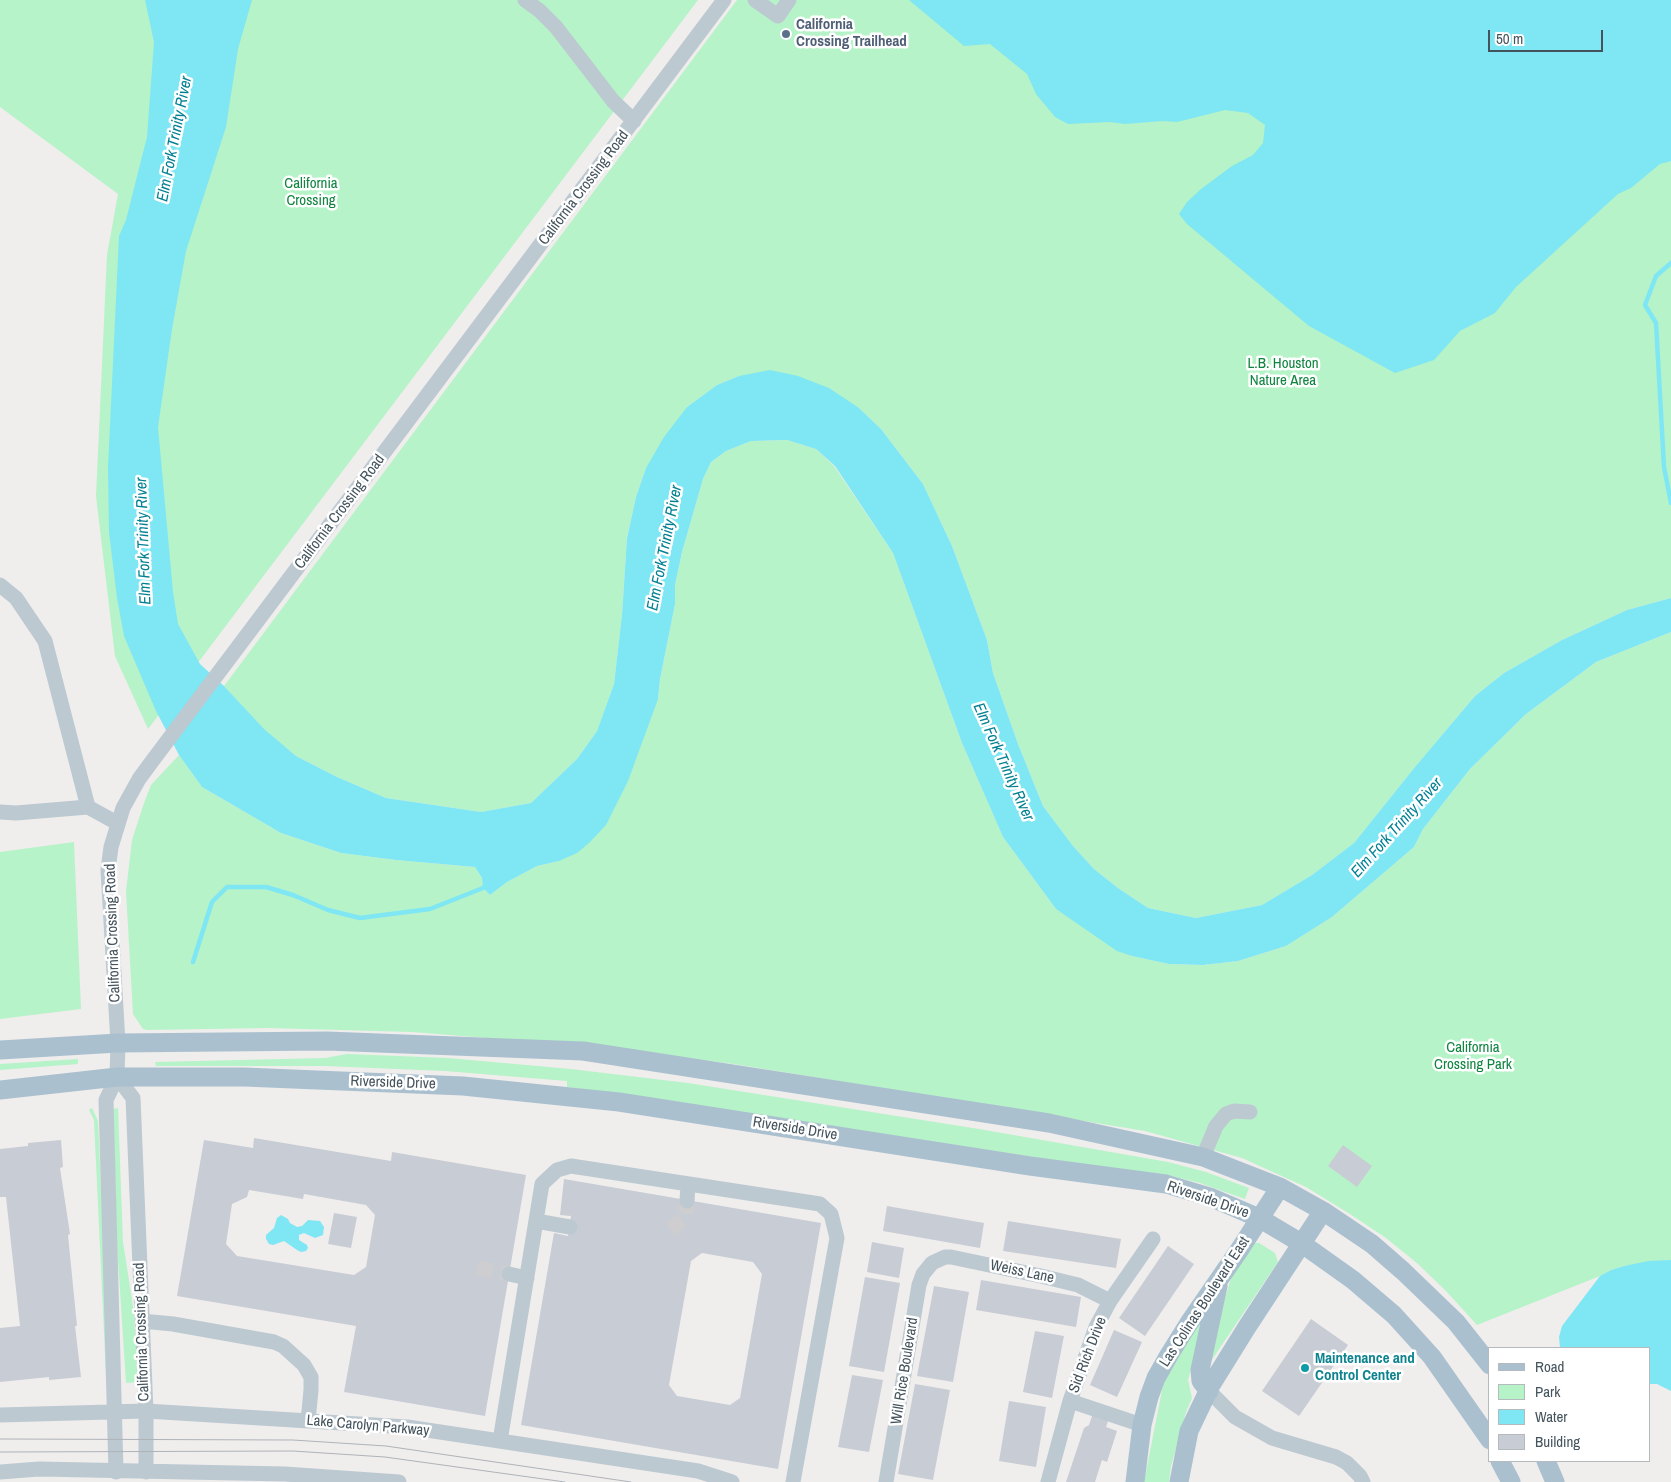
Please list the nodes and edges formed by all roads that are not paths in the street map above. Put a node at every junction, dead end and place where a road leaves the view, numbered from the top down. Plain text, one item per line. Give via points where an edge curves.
1 (525, 0) edge
2 (724, 0) edge
3 (755, 0) edge
4 (789, 0) edge
5 (634, 121) junction
6 (0, 585) edge
7 (88, 807) junction
8 (0, 812) edge
9 (117, 823) junction
10 (118, 1043) junction
11 (0, 1050) edge
12 (117, 1077) junction
13 (0, 1090) edge
14 (1250, 1112) dead end
15 (1203, 1157) junction
16 (688, 1184) junction
17 (1280, 1187) junction
18 (687, 1201) tunnel mouth
19 (1323, 1210) junction
20 (1259, 1218) junction
21 (536, 1221) junction
22 (570, 1227) dead end
23 (1152, 1239) dead end
24 (1301, 1243) junction
25 (932, 1263) joint
26 (509, 1274) tunnel mouth
27 (527, 1278) junction
28 (1219, 1280) junction
29 (1110, 1301) junction
30 (142, 1322) junction
31 (1488, 1362) edge
32 (1209, 1391) junction
33 (1070, 1401) junction
34 (146, 1411) junction
35 (115, 1412) junction
36 (0, 1415) edge
37 (308, 1421) junction
38 (1142, 1425) junction
39 (1488, 1437) edge
40 (500, 1441) junction
41 (1501, 1462) edge
42 (1546, 1462) edge
43 (39, 1469) junction
44 (0, 1472) edge
45 (116, 1472) junction
46 (146, 1472) junction
47 (196, 1477) edge
48 (286, 1478) edge
49 (333, 1480) edge
50 (52, 1482) edge
51 (399, 1482) edge
52 (732, 1482) edge
53 (793, 1482) edge
54 (886, 1482) edge
55 (1048, 1482) edge
56 (1135, 1482) edge
57 (1179, 1482) edge
58 (1363, 1482) edge
59 (1511, 1482) edge
60 (1555, 1482) edge

1 - 5 street via 556,27 614,101
2 - 5 street, California Crossing Road
3 - 4 street via 778,16
5 - 9 street, California Crossing Road via 154,760 135,786
6 - 7 street via 16,598 44,641
7 - 8 street via 16,814
7 - 9 street
9 - 10 street, California Crossing Road via 108,870
10 - 11 main road
10 - 12 street, California Crossing Road
10 - 15 main road via 327,1040 583,1051 1049,1123
12 - 13 main road, Riverside Drive
12 - 20 main road, Riverside Drive via 244,1077 462,1086 619,1102 1166,1184 1210,1197
12 - 30 street, California Crossing Road via 132,1098
12 - 35 street, California Crossing Road via 106,1100
14 - 15 street via 1226,1114 1216,1126
15 - 17 main road
16 - 18 street
16 - 21 street via 571,1166 557,1170 542,1184
16 - 53 street via 820,1204 831,1214 837,1238
17 - 19 main road
17 - 20 main road, Las Colinas Boulevard East
19 - 24 main road
19 - 31 main road via 1372,1244 1403,1271 1456,1322
20 - 24 main road, Riverside Drive
20 - 28 main road, Las Colinas Boulevard East
21 - 22 street
21 - 27 street
23 - 29 street, Sid Rich Drive
24 - 32 main road
24 - 39 main road, Riverside Drive via 1353,1280 1394,1315 1432,1356
25 - 29 street, Weiss Lane via 946,1257 1041,1276 1078,1285
25 - 54 street, Will Rice Boulevard via 919,1285
26 - 27 street
27 - 40 street
28 - 32 main road via 1200,1370 1201,1381
28 - 38 main road, Las Colinas Boulevard East via 1169,1355 1149,1397
29 - 33 street, Sid Rich Drive via 1088,1347
30 - 34 street, California Crossing Road
30 - 37 street via 173,1324 283,1346 304,1365 311,1377
32 - 57 main road via 1189,1431
32 - 58 street via 1235,1417 1272,1438 1336,1457 1347,1463
33 - 38 street
33 - 55 street, Sid Rich Drive
34 - 35 street, Lake Carolyn Parkway
34 - 37 street, Lake Carolyn Parkway
34 - 46 street, California Crossing Road
35 - 36 street, Lake Carolyn Parkway
35 - 45 street, California Crossing Road
37 - 40 street, Lake Carolyn Parkway via 408,1427
38 - 56 main road, Las Colinas Boulevard East
40 - 52 street, Lake Carolyn Parkway via 698,1471
41 - 59 main road
42 - 60 main road
43 - 44 street
43 - 45 street
43 - 50 street
45 - 46 street
46 - 47 street
47 - 48 street
48 - 49 street
49 - 51 street

